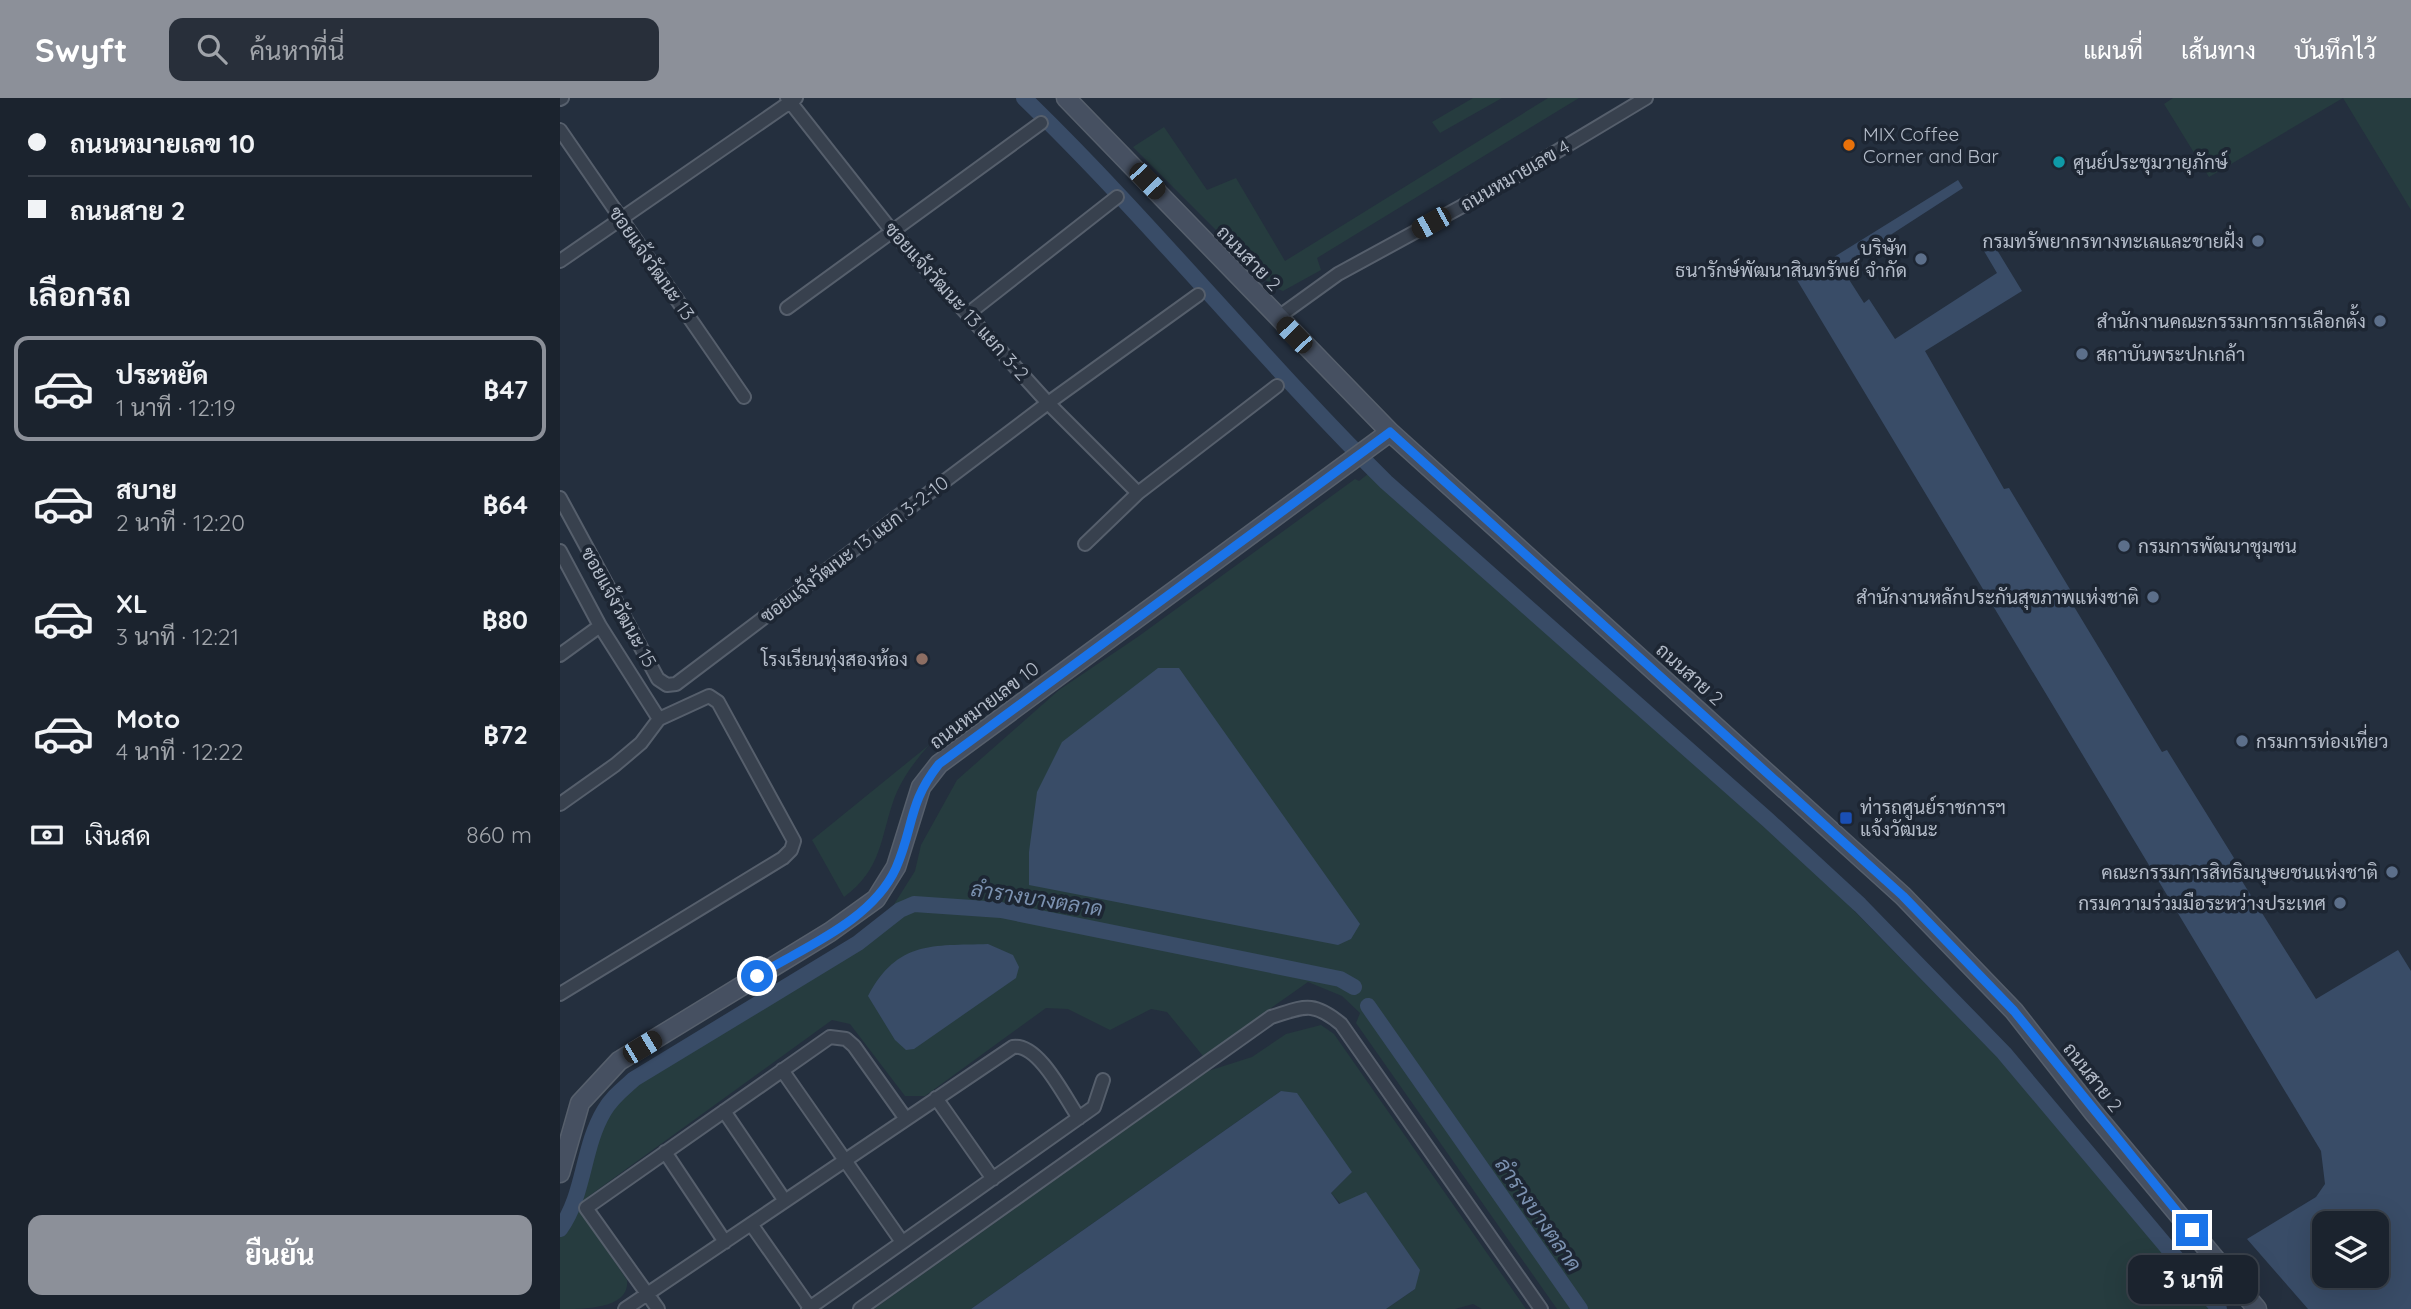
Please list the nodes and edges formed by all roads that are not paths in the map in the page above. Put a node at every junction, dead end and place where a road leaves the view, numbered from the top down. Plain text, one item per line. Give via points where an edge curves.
1 (1066, 98) edge
2 (1646, 98) edge
3 (791, 99) edge
4 (1041, 123) dead end
5 (560, 130) edge
6 (1117, 197) dead end
7 (621, 218) junction
8 (891, 230) junction
9 (560, 261) edge
10 (1198, 295) dead end
11 (787, 308) dead end
12 (969, 313) junction
13 (1277, 318) junction
14 (1278, 386) dead end
15 (744, 397) dead end
16 (1048, 403) junction
17 (1390, 432) junction
18 (1138, 493) junction
19 (560, 498) edge
20 (1085, 544) dead end
21 (560, 551) edge
22 (600, 626) junction
23 (560, 655) edge
24 (659, 679) joint
25 (659, 719) junction
26 (560, 804) edge
27 (560, 994) edge
28 (782, 1070) junction
29 (1103, 1080) dead end
30 (936, 1098) junction
31 (723, 1111) junction
32 (1079, 1118) junction
33 (905, 1119) junction
34 (665, 1152) junction
35 (844, 1161) junction
36 (560, 1173) edge
37 (993, 1179) junction
38 (785, 1201) junction
39 (751, 1224) junction
40 (725, 1242) junction
41 (902, 1242) junction
42 (647, 1294) junction
43 (809, 1308) edge
44 (625, 1309) edge
45 (658, 1309) edge
46 (860, 1309) edge
47 (1541, 1309) edge
48 (2257, 1309) edge

1 - 13 street, ถนนสาย 2
2 - 13 street, ถนนหมายเลข 4 via 1338,274
3 - 7 street
3 - 8 street, ซอยแจ้งวัฒนะ 13 แยก 3-2
4 - 8 street
5 - 7 street, ซอยแจ้งวัฒนะ 13
6 - 12 street
7 - 9 street
7 - 15 street, ซอยแจ้งวัฒนะ 13
8 - 11 street
8 - 12 street, ซอยแจ้งวัฒนะ 13 แยก 3-2
10 - 16 street
12 - 16 street, ซอยแจ้งวัฒนะ 13 แยก 3-2
13 - 17 street, ถนนสาย 2
14 - 18 street
16 - 18 street, ซอยแจ้งวัฒนะ 13 แยก 3-2
16 - 24 street, ซอยแจ้งวัฒนะ 13 แยก 3-2-10 via 676,684
17 - 36 street, ถนนหมายเลข 10 via 939,764 921,787 896,867 876,899 619,1061 580,1103
17 - 48 street, ถนนสาย 2 via 1903,896 2014,1011
18 - 20 street
19 - 24 street, ซอยแจ้งวัฒนะ 15
21 - 22 street
22 - 23 street
22 - 25 street
25 - 26 street via 641,743
25 - 27 street via 699,698 709,696 718,702 794,841 791,850
28 - 31 street
28 - 33 street via 826,1039 846,1039
28 - 35 street
29 - 32 street via 1094,1107
30 - 32 street via 1010,1048 1020,1046 1035,1053
30 - 33 street
30 - 37 street
31 - 34 street
31 - 38 street
32 - 37 street
33 - 35 street
34 - 40 street
34 - 42 street via 586,1208
35 - 38 street
35 - 41 street
37 - 41 street
38 - 39 street
39 - 40 street
39 - 43 street
40 - 42 street
41 - 43 street
42 - 44 street
42 - 45 street
46 - 47 street via 1271,1017 1307,1006 1323,1009 1341,1024

